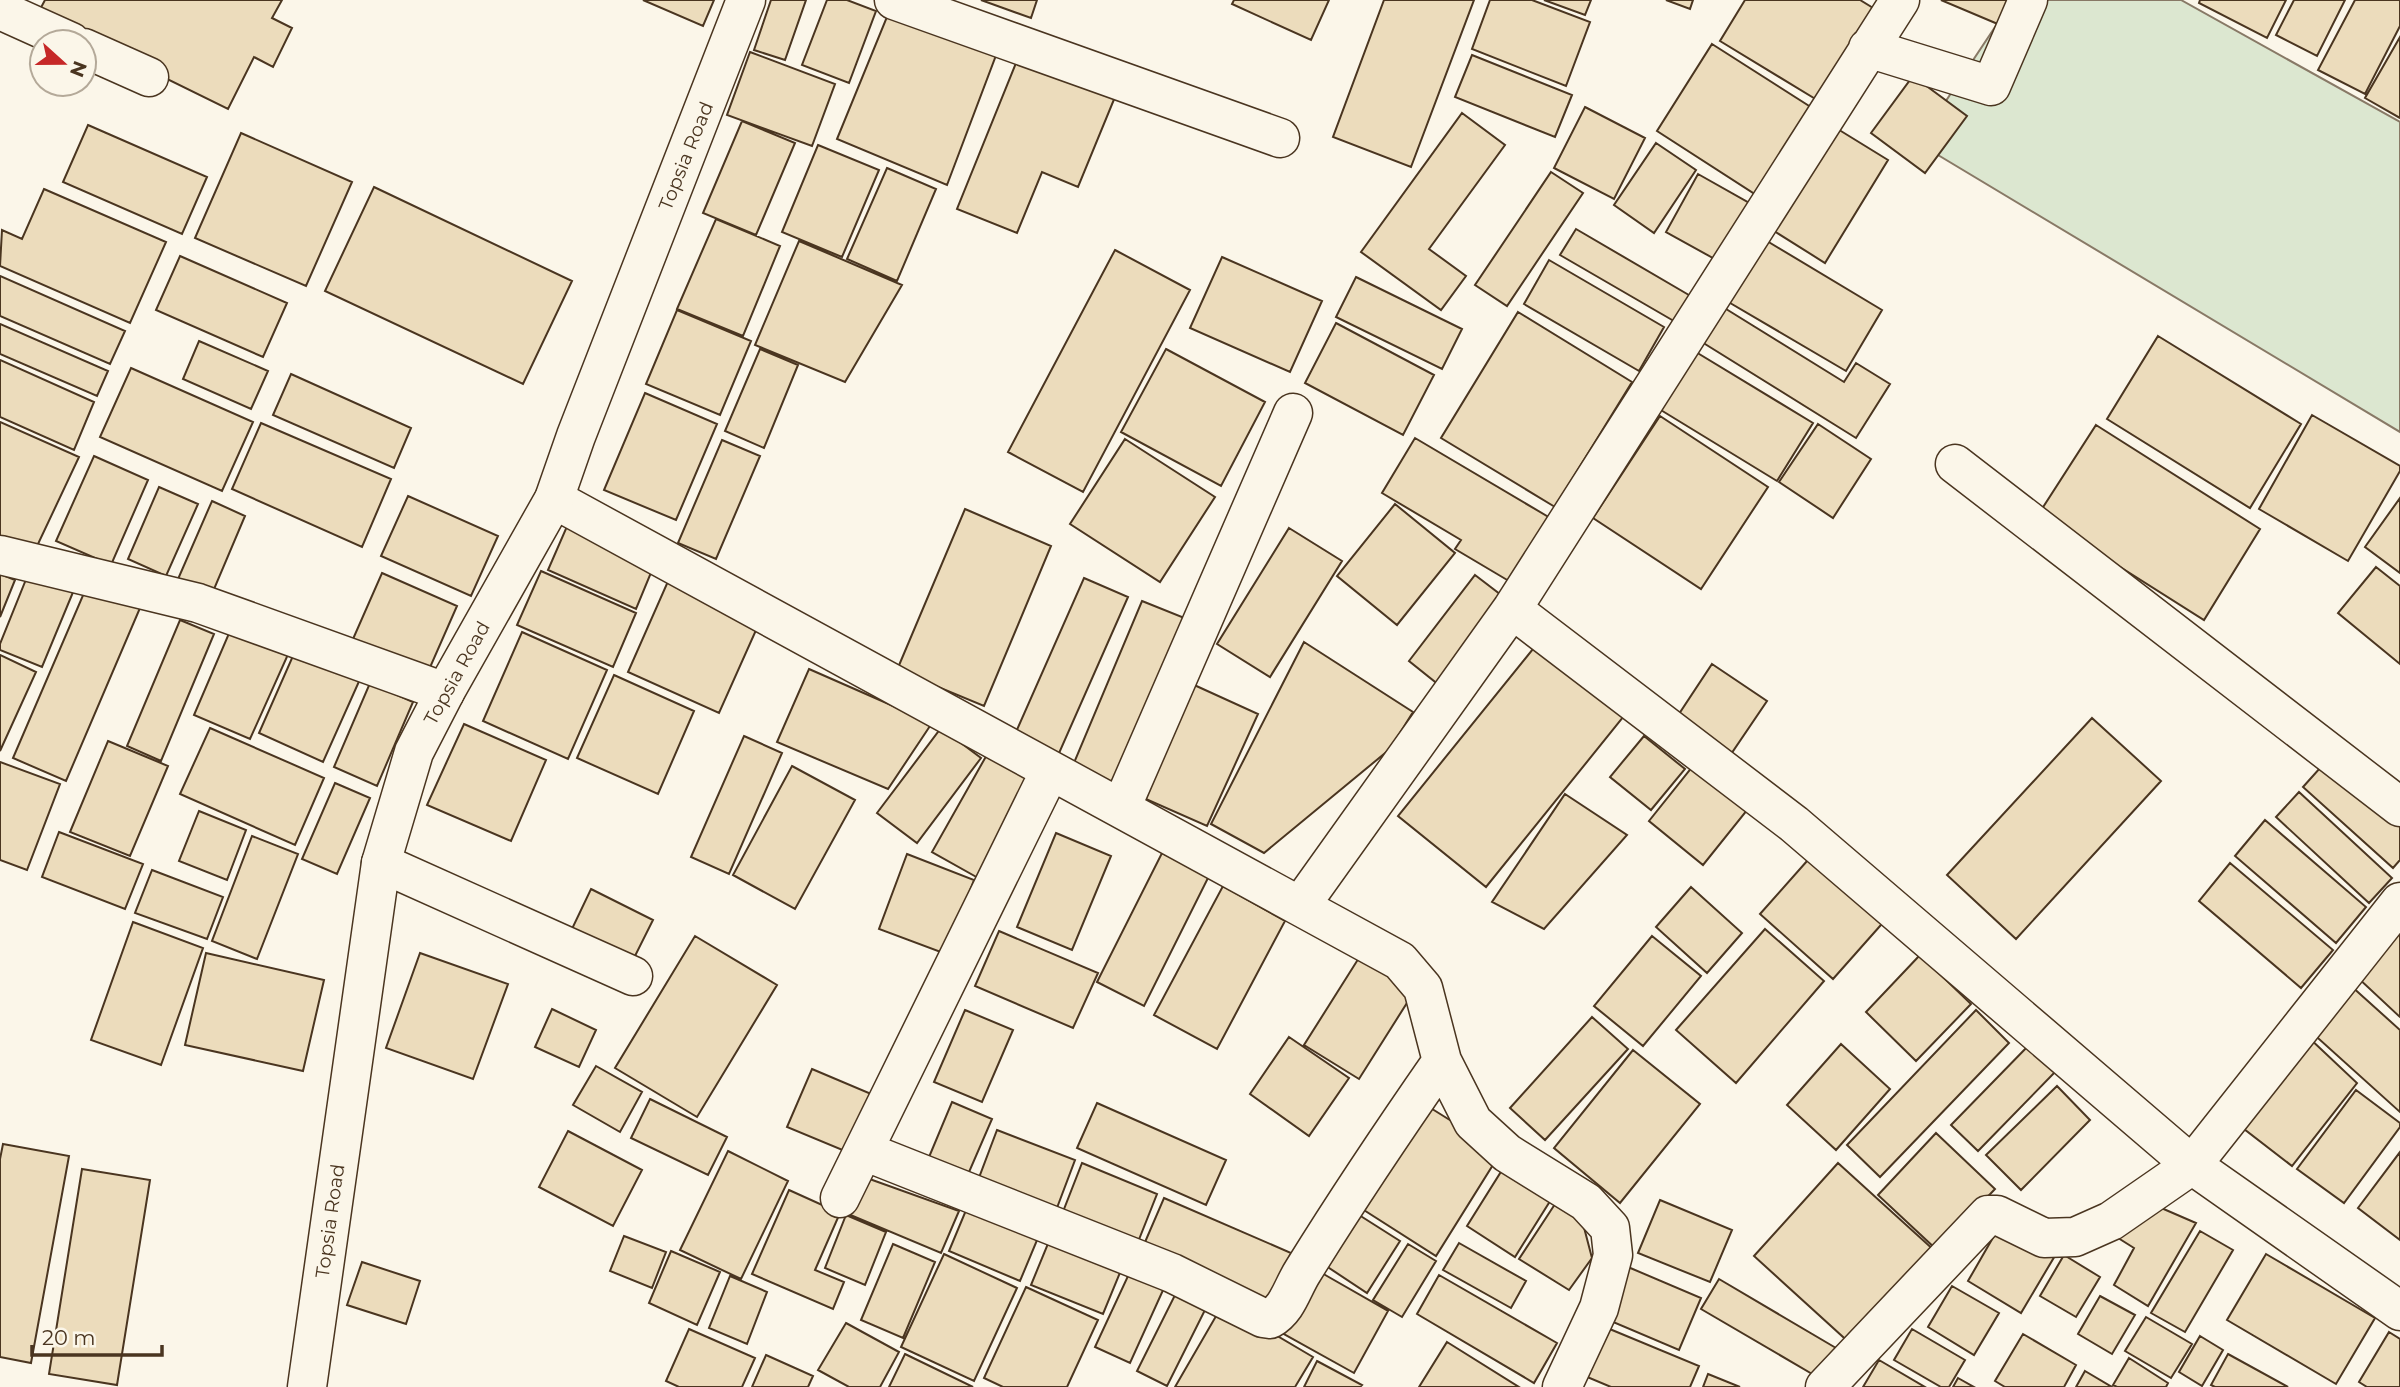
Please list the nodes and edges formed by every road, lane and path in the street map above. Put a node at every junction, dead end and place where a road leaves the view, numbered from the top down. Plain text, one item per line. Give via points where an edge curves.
1 (746, 0) edge
2 (894, 0) edge
3 (1900, 0) edge
4 (2028, 0) edge
5 (0, 10) edge
6 (40, 28) edge
7 (1868, 48) junction
8 (98, 54) edge
9 (149, 77) dead end
10 (1280, 138) dead end
11 (1293, 413) dead end
12 (1955, 464) dead end
13 (554, 499) junction
14 (0, 555) edge
15 (1512, 609) junction
16 (445, 692) junction
17 (1050, 771) junction
18 (2400, 807) edge
19 (1121, 808) junction
20 (381, 863) junction
21 (2400, 902) edge
22 (1300, 906) junction
23 (633, 976) dead end
24 (1442, 1061) junction
25 (864, 1151) junction
26 (2192, 1165) junction
27 (840, 1198) dead end
28 (2400, 1311) edge
29 (307, 1387) edge
30 (1562, 1387) edge
31 (1825, 1387) edge

1 - 13 street, Topsia Road
2 - 10 street
3 - 7 street
4 - 7 street via 1990,86
5 - 6 street
7 - 15 street
8 - 9 street
11 - 19 street
12 - 18 street
13 - 16 street, Topsia Road
13 - 17 street
14 - 16 street via 198,603
15 - 22 street
15 - 26 street via 1794,824
16 - 20 street, Topsia Road via 414,752
17 - 19 street
17 - 25 street
19 - 22 street
20 - 23 street
20 - 29 street, Topsia Road
21 - 26 street
22 - 24 street via 1400,961 1423,988
24 - 25 street via 1345,1204 1281,1311 1270,1319 1172,1273
24 - 30 street via 1473,1122 1507,1153 1586,1202 1610,1228 1613,1255 1599,1308
25 - 27 street
26 - 28 street
26 - 31 street via 2111,1221 2075,1237 2044,1238 1997,1214 1988,1216

